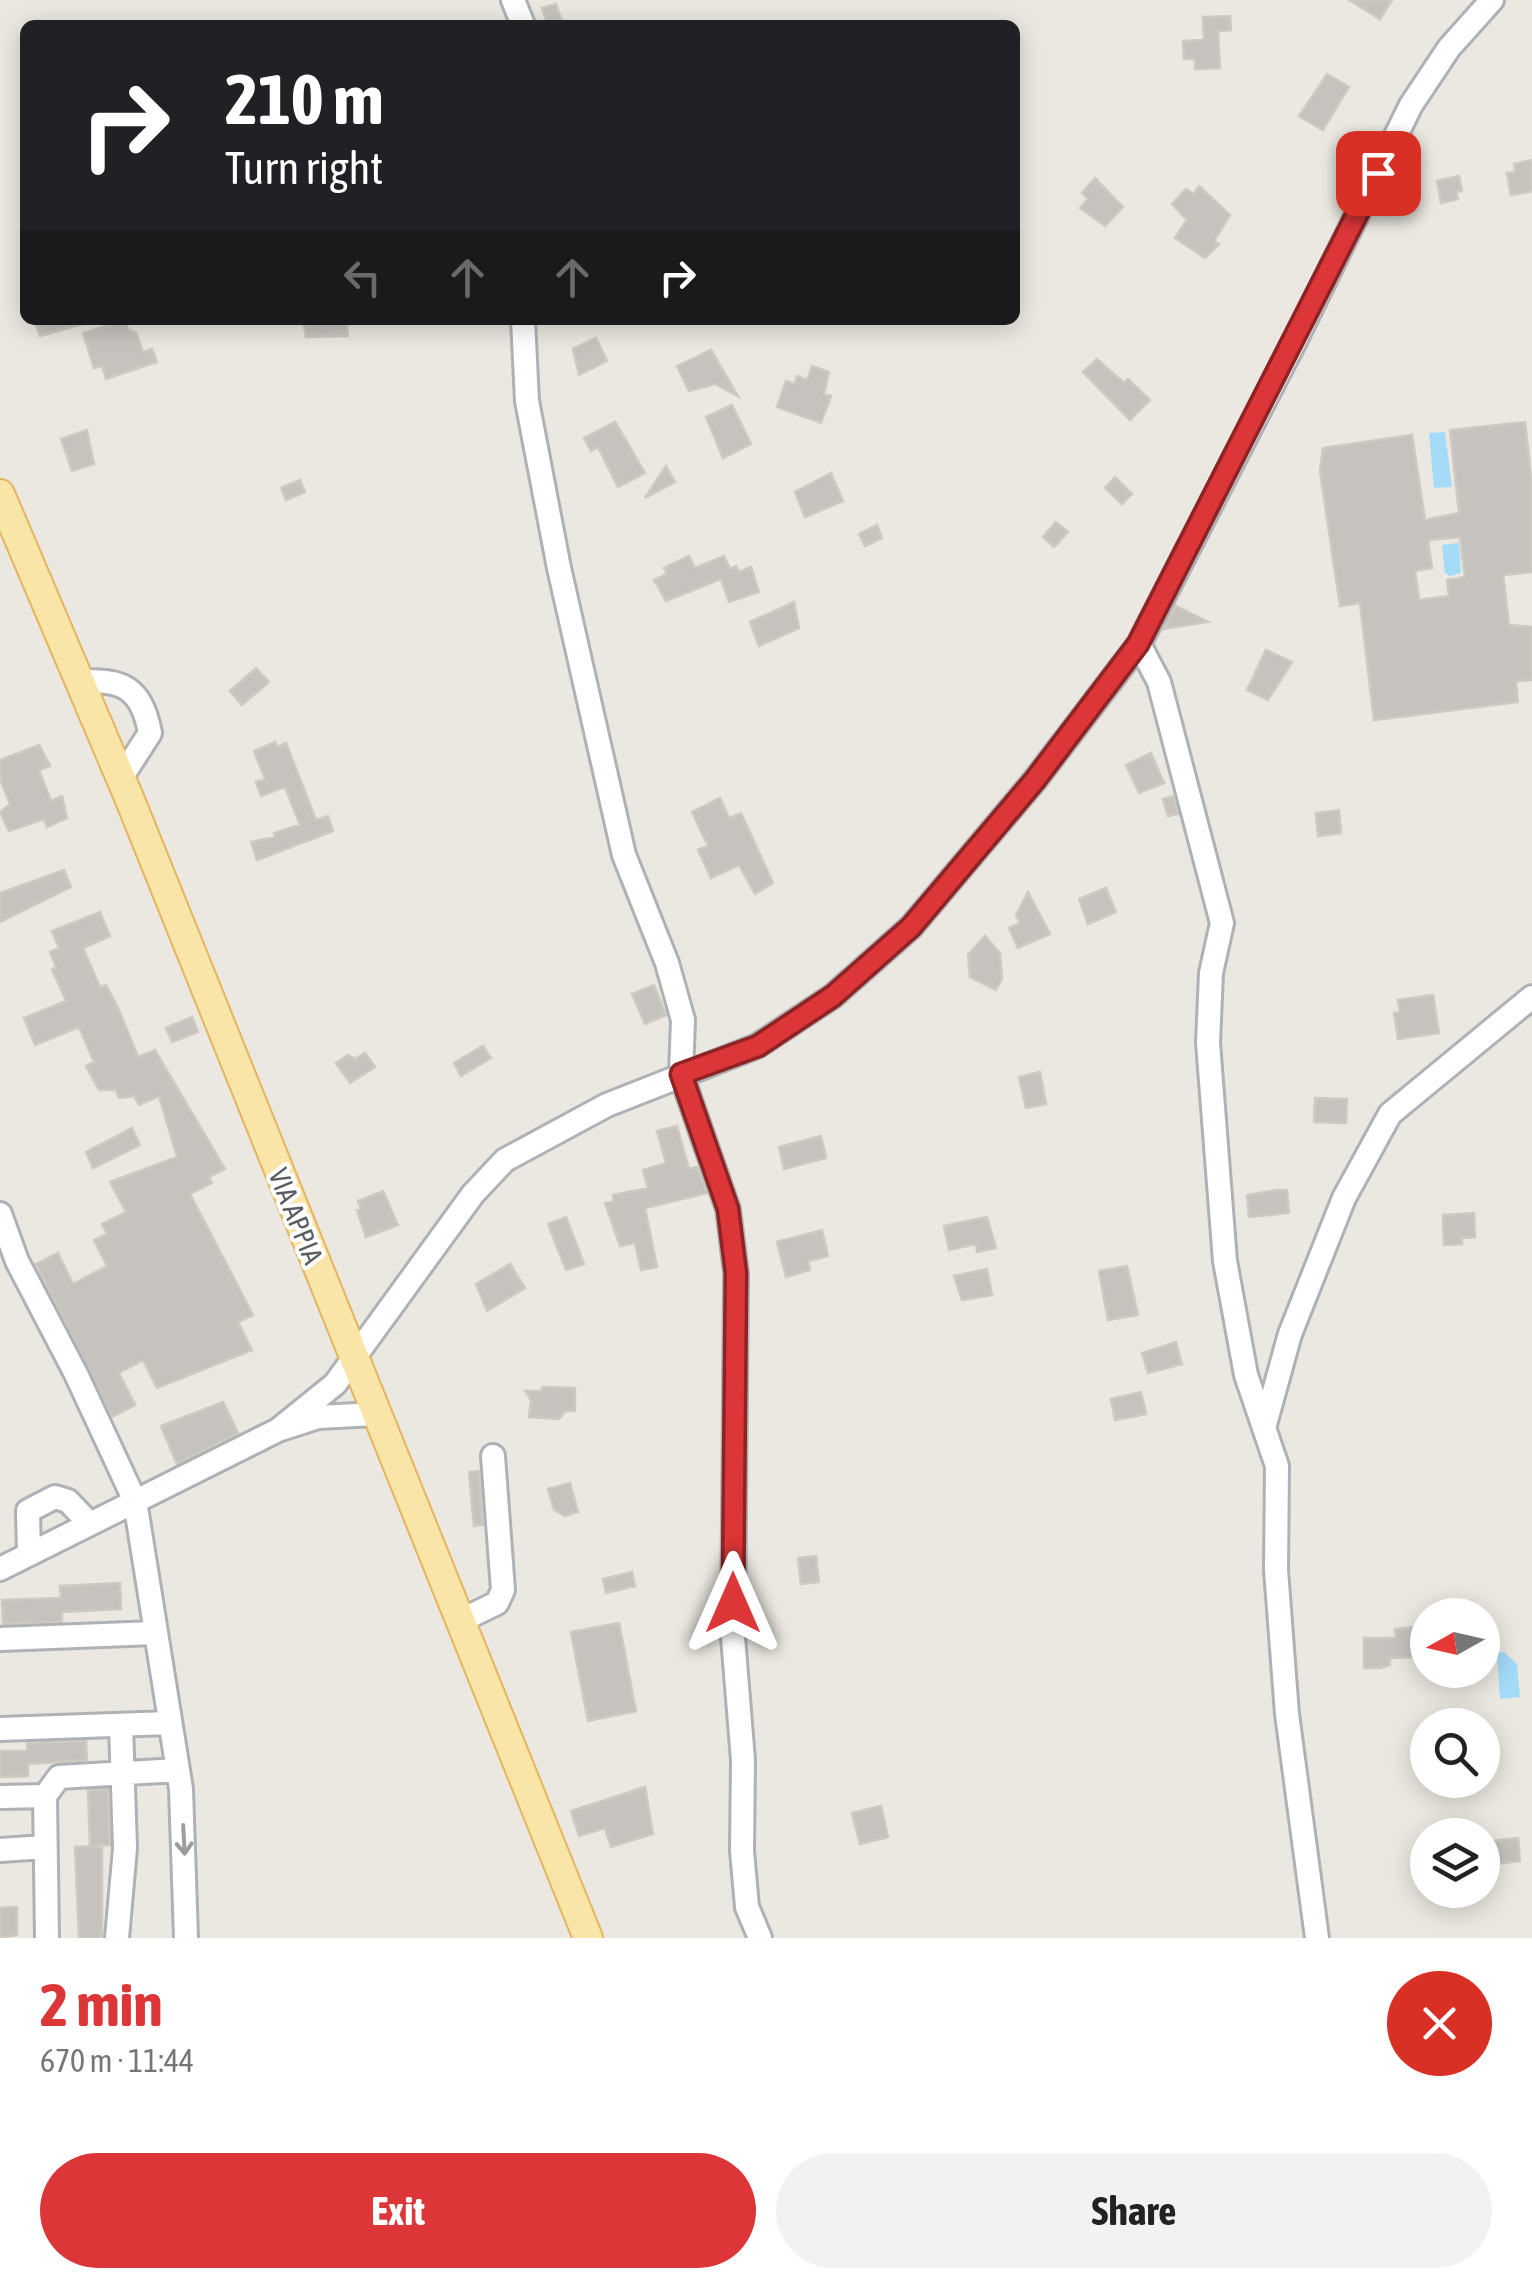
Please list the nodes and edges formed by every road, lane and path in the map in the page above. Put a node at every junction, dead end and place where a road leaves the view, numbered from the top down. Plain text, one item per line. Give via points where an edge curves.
1 (1492, 0) edge
2 (523, 325) edge
3 (0, 494) edge
4 (1138, 644) junction
5 (80, 682) junction
6 (121, 778) junction
7 (1532, 997) edge
8 (681, 1074) junction
9 (0, 1214) edge
10 (353, 1360) junction
11 (375, 1414) junction
12 (1264, 1428) junction
13 (278, 1430) junction
14 (493, 1456) dead end
15 (135, 1501) junction
16 (89, 1523) junction
17 (30, 1553) junction
18 (0, 1569) edge
19 (460, 1621) junction
20 (155, 1633) junction
21 (0, 1639) edge
22 (170, 1723) junction
23 (121, 1725) junction
24 (0, 1729) edge
25 (178, 1770) junction
26 (123, 1773) junction
27 (45, 1796) junction
28 (0, 1797) edge
29 (45, 1847) junction
30 (0, 1850) edge
31 (47, 1938) edge
32 (117, 1938) edge
33 (186, 1938) edge
34 (588, 1938) edge
35 (760, 1938) edge
36 (1317, 1938) edge

1 - 4 street via 1411,105
2 - 8 street via 527,401 559,568 624,855 683,1020
3 - 5 main road, VIA APPIA
4 - 8 street via 911,927 833,996 758,1046
4 - 12 street via 1159,682 1222,923 1211,973 1208,1043 1225,1261 1246,1376
5 - 6 main road, VIA APPIA
5 - 6 street via 118,682 134,688 140,701 150,733
6 - 10 main road, VIA APPIA
7 - 12 street via 1390,1114 1344,1198 1290,1334
8 - 10 street via 505,1160
8 - 35 street via 728,1209 736,1273 733,1637 747,1907
9 - 15 street via 16,1261
10 - 11 main road, VIA APPIA
10 - 13 street via 335,1384
11 - 13 street via 318,1417
11 - 19 main road, VIA APPIA
12 - 36 street via 1277,1466 1276,1570 1287,1714
13 - 15 street
14 - 19 street via 503,1590 497,1603
15 - 16 street
15 - 20 street
16 - 17 street
16 - 17 street via 55,1497 28,1511
17 - 18 street
19 - 34 main road, VIA APPIA
20 - 21 street
20 - 22 street
22 - 23 street
22 - 25 street
23 - 24 street
23 - 26 street
25 - 26 street
25 -> 33 street
26 - 27 street via 59,1776
26 - 32 street
27 - 28 street
27 - 29 street
29 - 30 street
29 - 31 street

